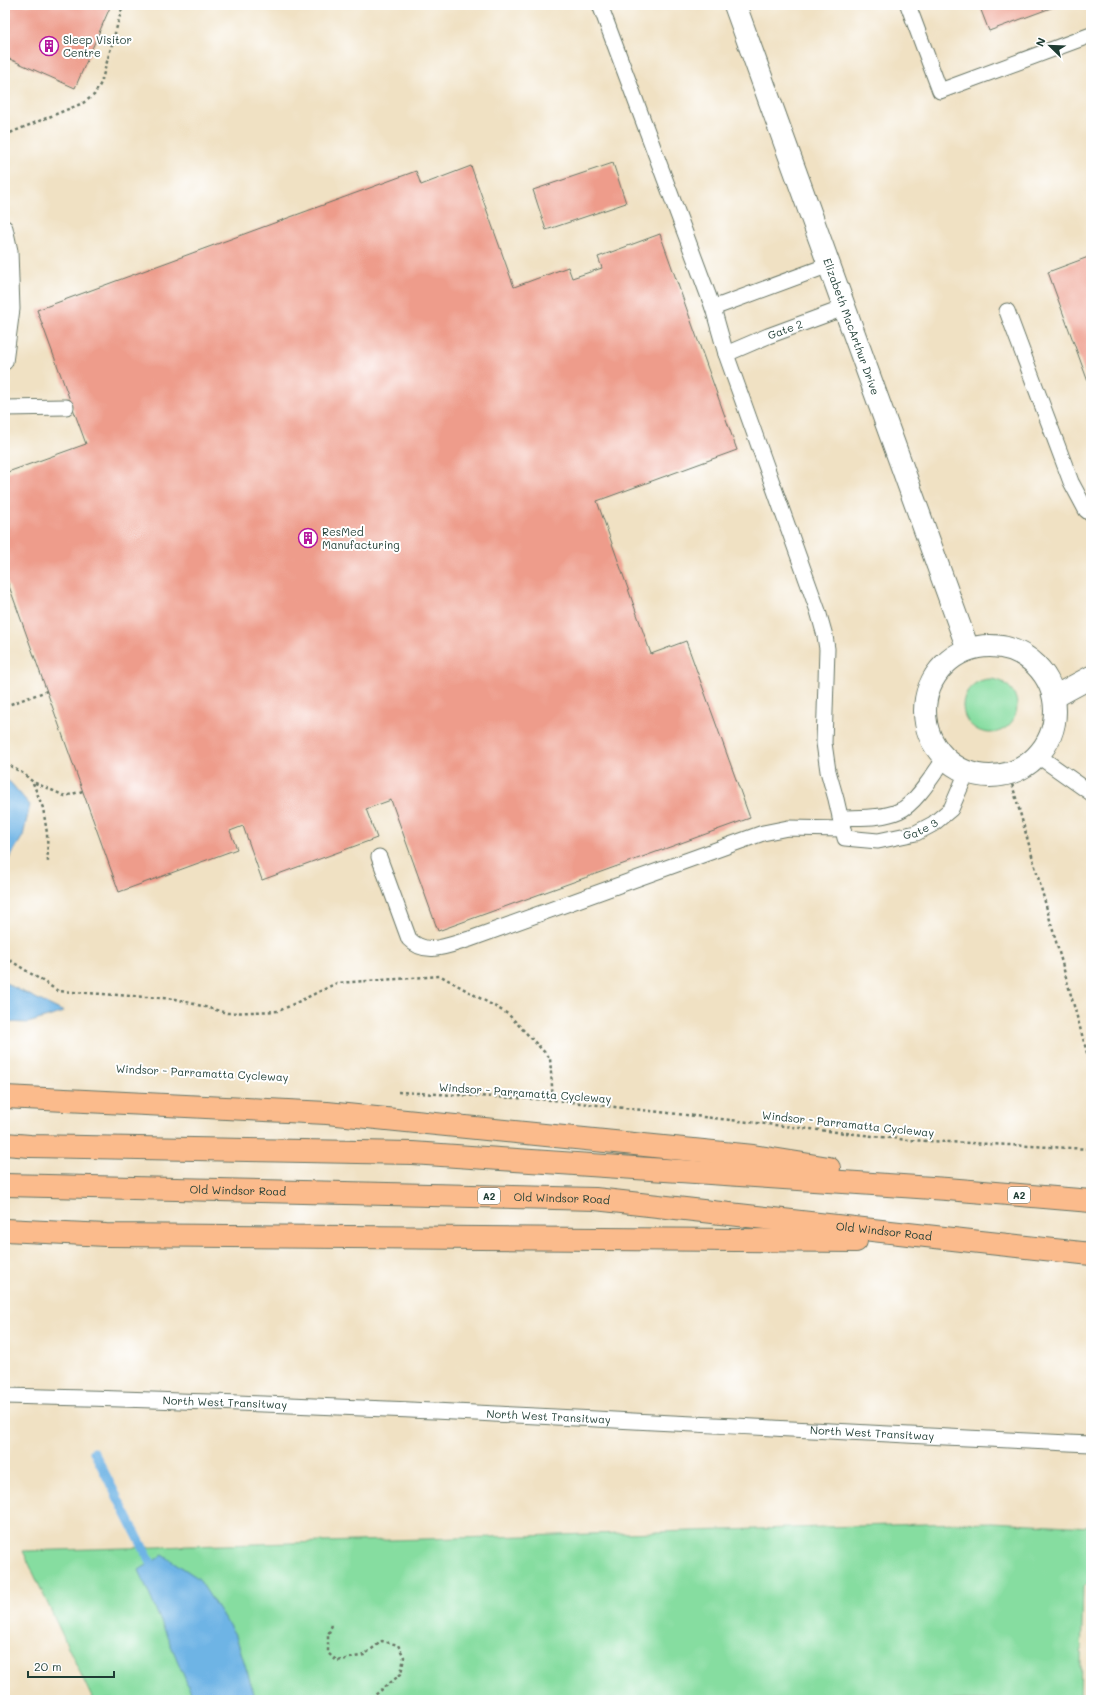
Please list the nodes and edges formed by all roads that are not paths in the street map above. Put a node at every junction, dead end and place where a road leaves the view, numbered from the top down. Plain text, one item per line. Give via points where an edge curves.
1 (600, 5) edge
2 (735, 5) edge
3 (908, 5) edge
4 (1091, 35) edge
5 (5, 228) edge
6 (829, 265) junction
7 (712, 308) junction
8 (844, 308) junction
9 (1007, 311) dead end
10 (726, 354) junction
11 (5, 362) edge
12 (66, 407) dead end
13 (5, 408) edge
14 (1091, 514) edge
15 (968, 649) junction
16 (1091, 677) edge
17 (1054, 697) junction
18 (1037, 755) junction
19 (946, 758) junction
20 (967, 772) junction
21 (1091, 793) edge
22 (843, 828) junction
23 (379, 857) dead end
24 (5, 1097) edge
25 (5, 1144) edge
26 (5, 1185) edge
27 (947, 1189) junction
28 (1091, 1201) edge
29 (5, 1230) edge
30 (971, 1242) junction
31 (1091, 1254) edge
32 (5, 1396) edge
33 (1091, 1444) edge

1 - 7 lane
2 - 6 street, Elizabeth MacArthur Drive
3 - 4 lane via 940,91
5 - 11 lane via 10,251 12,309
6 - 7 lane
6 - 8 street, Elizabeth MacArthur Drive
7 - 10 lane
8 - 10 lane, Gate 2
8 - 15 street, Elizabeth MacArthur Drive
9 - 14 lane via 1071,482 1086,510
10 - 22 lane via 826,636 824,743 828,771
12 - 13 lane
15 - 17 street via 989,645 1012,649 1036,664 1049,683
15 - 19 street via 949,661 938,674 928,695 925,713 928,730 934,746
16 - 17 street
17 - 18 street via 1055,720 1043,750
18 - 20 street via 1026,765 1009,773 988,777
18 - 21 lane
19 - 20 street
19 - 22 lane, Gate 3 via 916,798 900,811
20 - 22 lane, Gate 3 via 951,809 933,824 916,833 878,841
22 - 23 lane via 788,828 763,833 436,948 416,945 409,938
24 - 27 highway via 327,1113 752,1156
25 - 27 highway, A2 via 412,1153
26 - 30 highway, Old Windsor Road / A2 via 595,1199
27 - 28 highway, A2
29 - 30 highway via 114,1236
30 - 31 highway, Old Windsor Road / A2
32 - 33 lane, North West Transitway via 456,1412

